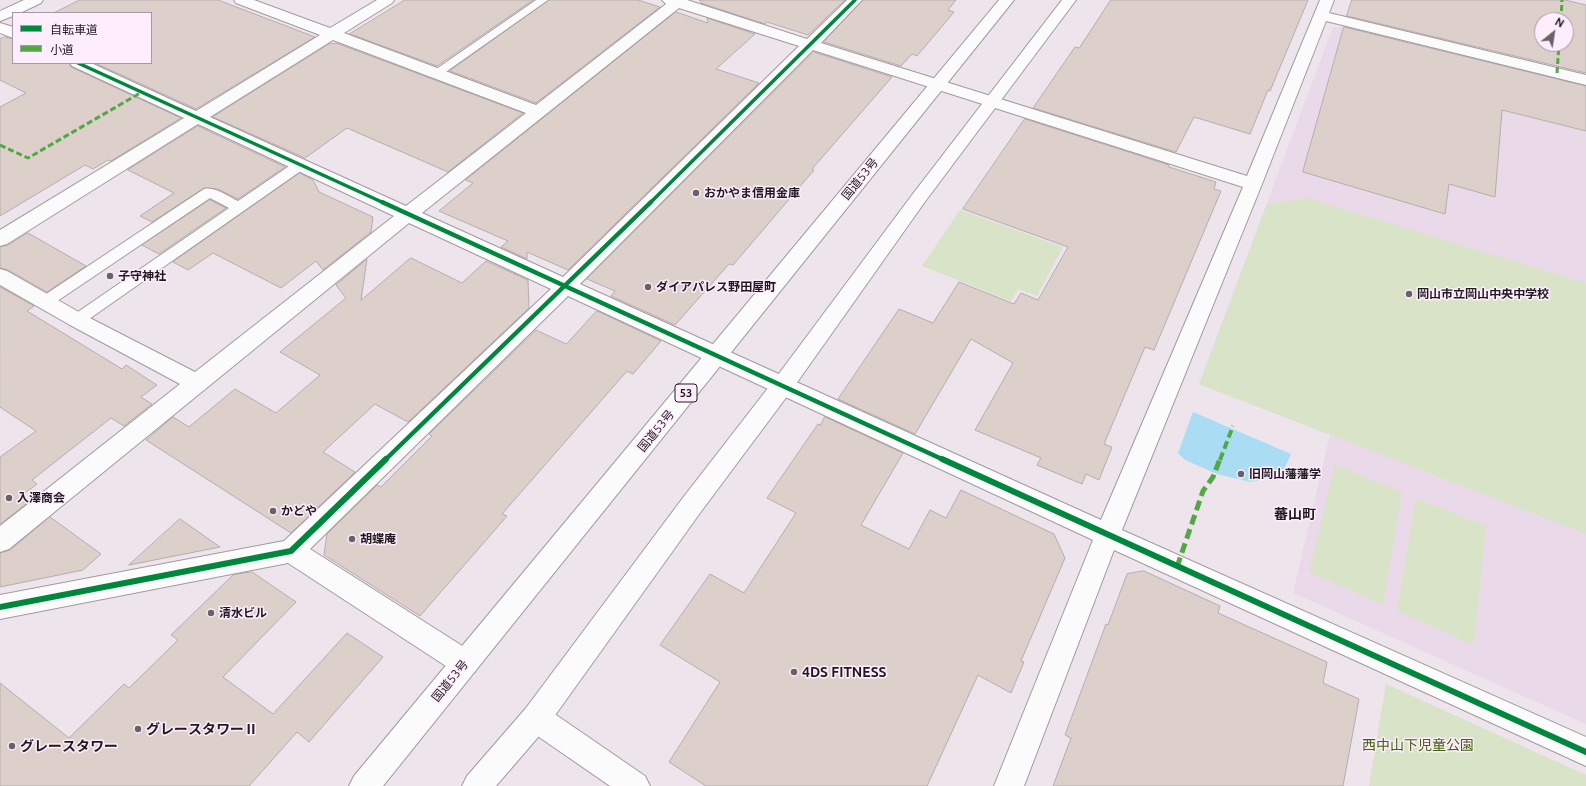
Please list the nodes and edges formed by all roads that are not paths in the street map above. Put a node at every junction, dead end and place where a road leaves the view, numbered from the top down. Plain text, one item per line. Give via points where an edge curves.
1 (36, 0) edge
2 (241, 0) edge
3 (387, 0) edge
4 (543, 0) edge
5 (855, 0) edge
6 (1007, 0) edge
7 (1069, 0) edge
8 (1327, 0) edge
9 (675, 1) edge
10 (1321, 15) junction
11 (0, 18) edge
12 (0, 27) edge
13 (12, 33) edge
14 (331, 34) junction
15 (809, 44) junction
16 (80, 64) edge
17 (436, 74) junction
18 (1586, 80) edge
19 (937, 85) junction
20 (991, 101) junction
21 (538, 112) junction
22 (197, 118) junction
23 (300, 165) junction
24 (1253, 184) junction
25 (238, 207) junction
26 (408, 214) junction
27 (0, 239) edge
28 (0, 276) edge
29 (566, 286) junction
30 (46, 302) junction
31 (78, 320) junction
32 (716, 355) junction
33 (197, 384) junction
34 (783, 386) junction
35 (1107, 535) junction
36 (0, 541) edge
37 (291, 551) junction
38 (0, 607) edge
39 (465, 663) junction
40 (536, 718) junction
41 (1586, 752) edge
42 (364, 786) edge
43 (476, 786) edge
44 (635, 786) edge
45 (1009, 786) edge

1 - 11 main road
2 - 14 main road
3 - 14 main road
4 - 17 lane
5 - 15 main road
6 - 19 main road, 国道53号 / 53
7 - 20 main road
8 - 10 main road
9 - 15 main road
9 - 21 main road
10 - 18 main road
10 - 24 main road
12 - 13 main road
14 - 17 main road
14 - 22 main road
15 - 19 main road
15 - 29 main road
16 - 22 main road
17 - 21 main road
19 - 20 main road
19 - 32 main road, 国道53号 / 53
20 - 24 main road
20 - 34 main road
21 - 26 main road
22 - 23 main road
22 - 27 main road
23 - 25 lane
23 - 26 main road
24 - 35 main road
25 - 30 lane via 209,192
25 - 31 lane
26 - 29 main road
26 - 33 main road
28 - 30 main road
29 - 32 main road
29 - 37 main road
30 - 31 main road
31 - 33 main road
32 - 34 main road
32 - 39 main road, 国道53号 / 53
33 - 36 main road
34 - 35 main road
34 - 40 main road via 691,506
35 - 41 main road
35 - 45 main road
37 - 38 main road
37 - 39 main road
39 - 42 main road, 国道53号 / 53
40 - 43 main road
40 - 44 main road

